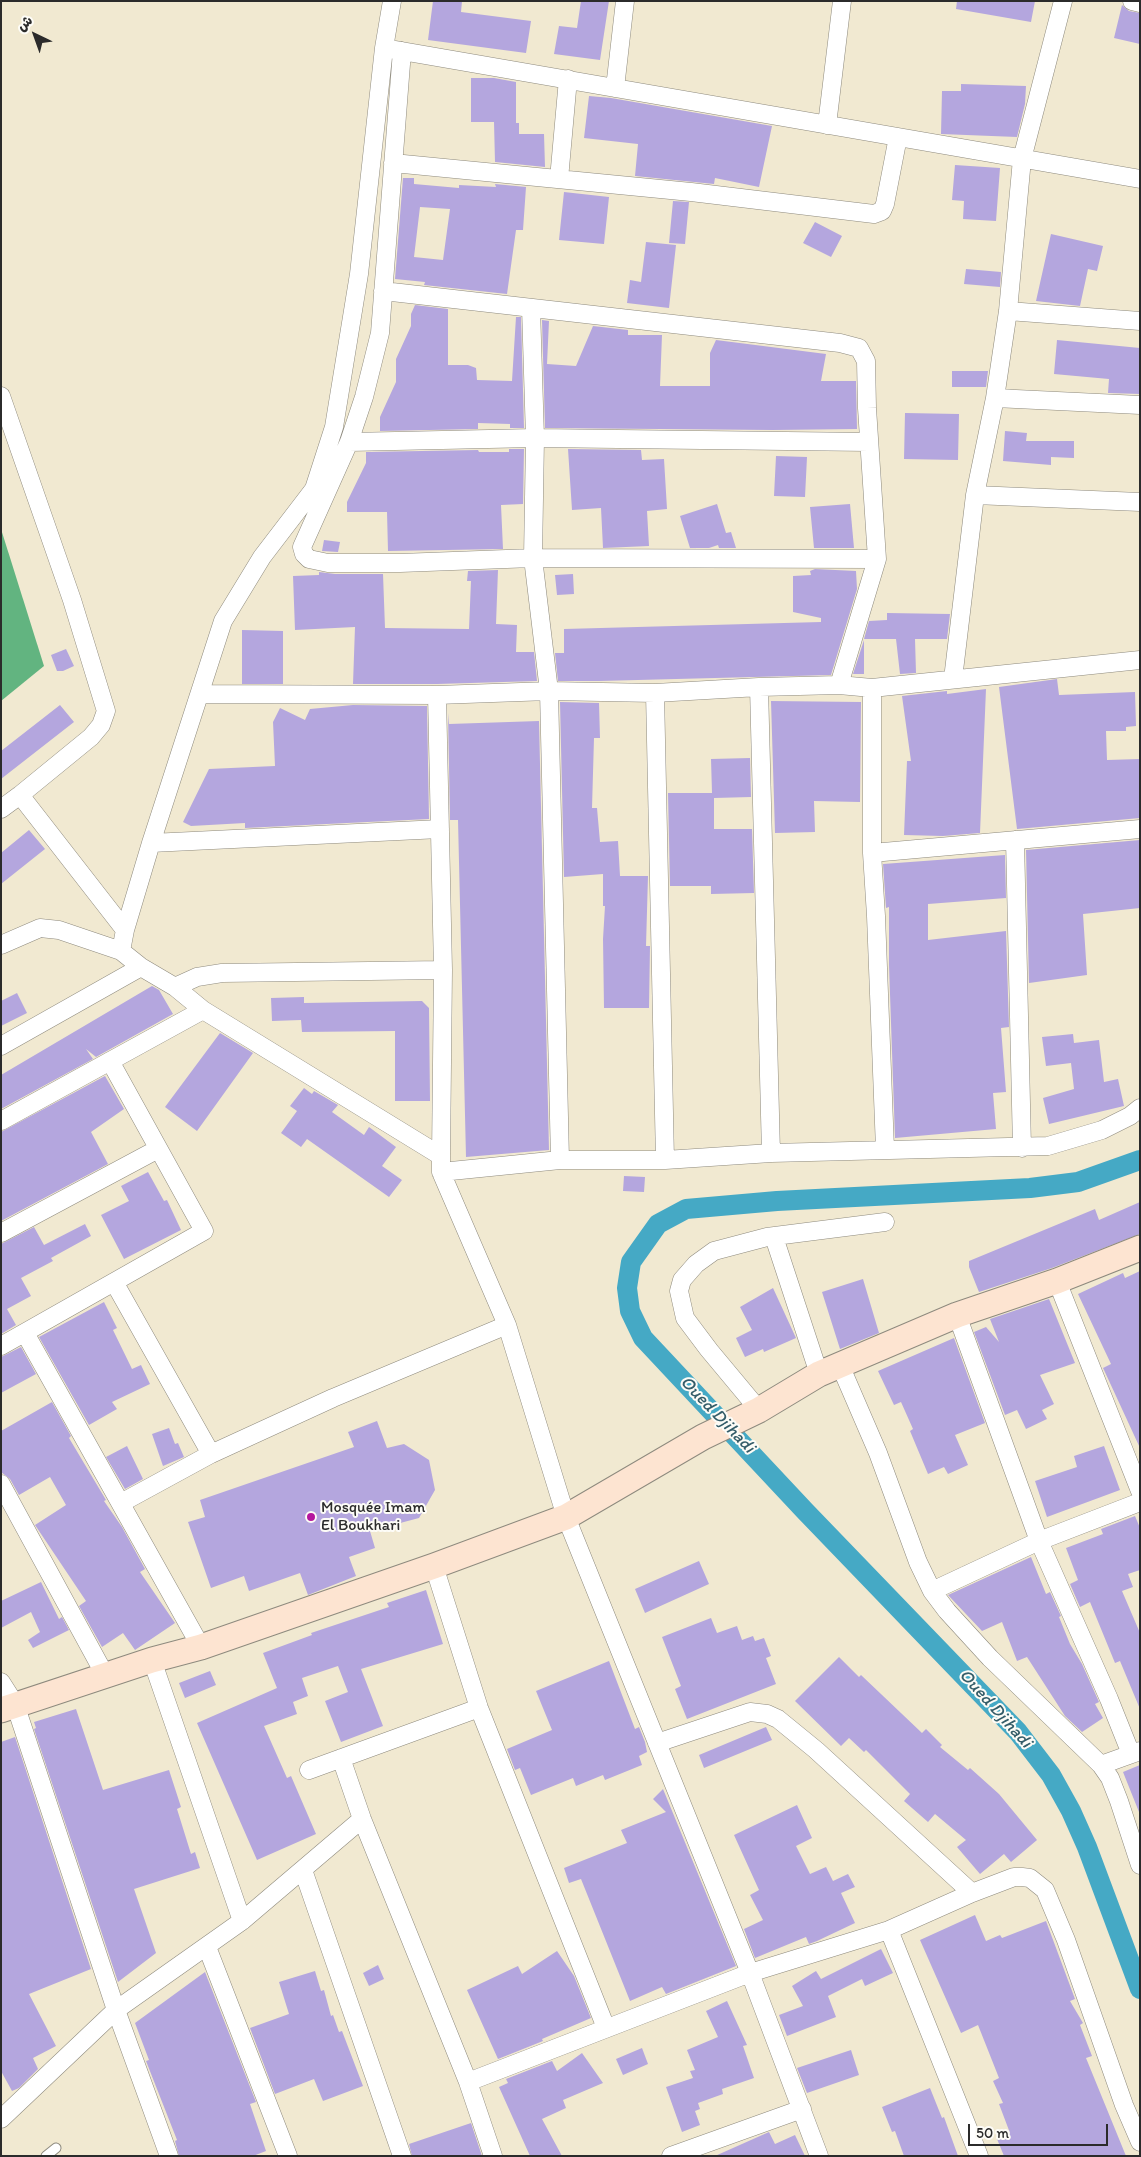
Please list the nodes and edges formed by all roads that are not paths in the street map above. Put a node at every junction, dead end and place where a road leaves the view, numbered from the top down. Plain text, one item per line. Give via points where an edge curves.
1 (392, 1) edge
2 (625, 1) edge
3 (842, 1) edge
4 (1063, 1) edge
5 (1132, 1) edge
6 (1140, 3) edge
7 (393, 49) junction
8 (568, 80) junction
9 (615, 88) junction
10 (827, 125) junction
11 (898, 137) junction
12 (1022, 159) junction
13 (393, 163) junction
14 (1140, 179) edge
15 (559, 180) junction
16 (383, 291) junction
17 (531, 308) junction
18 (1008, 311) junction
19 (1140, 321) edge
20 (1, 396) edge
21 (995, 398) junction
22 (1140, 405) edge
23 (535, 438) junction
24 (349, 442) junction
25 (869, 442) junction
26 (974, 495) junction
27 (1140, 502) edge
28 (534, 558) junction
29 (877, 560) junction
30 (1140, 660) edge
31 (953, 679) junction
32 (839, 685) junction
33 (759, 687) junction
34 (872, 688) junction
35 (549, 691) junction
36 (656, 693) junction
37 (200, 694) junction
38 (437, 696) junction
39 (20, 795) junction
40 (1, 809) edge
41 (440, 829) junction
42 (1140, 829) edge
43 (1015, 840) junction
44 (151, 842) junction
45 (872, 852) junction
46 (126, 930) junction
47 (1, 945) edge
48 (121, 951) junction
49 (141, 967) junction
50 (443, 970) junction
51 (175, 987) junction
52 (204, 1010) junction
53 (1, 1046) edge
54 (110, 1061) junction
55 (1140, 1108) edge
56 (1, 1121) edge
57 (1022, 1148) junction
58 (158, 1149) junction
59 (885, 1149) junction
60 (772, 1153) junction
61 (560, 1160) junction
62 (665, 1160) junction
63 (441, 1164) junction
64 (885, 1222) dead end
65 (1, 1233) edge
66 (774, 1237) junction
67 (1140, 1248) edge
68 (1056, 1281) junction
69 (114, 1282) junction
70 (957, 1315) junction
71 (507, 1325) junction
72 (25, 1333) junction
73 (1, 1346) edge
74 (830, 1369) junction
75 (752, 1414) junction
76 (211, 1454) junction
77 (1, 1484) edge
78 (1140, 1491) edge
79 (1140, 1502) edge
80 (121, 1503) junction
81 (566, 1517) junction
82 (1039, 1541) junction
83 (434, 1566) junction
84 (932, 1591) junction
85 (201, 1647) junction
86 (152, 1660) junction
87 (105, 1675) junction
88 (1, 1682) edge
89 (8, 1707) edge
90 (479, 1708) junction
91 (657, 1743) junction
92 (1135, 1752) edge
93 (341, 1758) junction
94 (1101, 1766) junction
95 (309, 1770) dead end
96 (362, 1819) junction
97 (1140, 1865) edge
98 (303, 1870) junction
99 (972, 1893) junction
100 (242, 1921) junction
101 (889, 1930) junction
102 (207, 1947) junction
103 (750, 1973) junction
104 (116, 2010) junction
105 (606, 2028) junction
106 (468, 2082) junction
107 (802, 2109) junction
108 (1, 2119) edge
109 (1140, 2142) edge
110 (56, 2148) dead end
111 (46, 2156) edge
112 (169, 2156) edge
113 (288, 2156) edge
114 (402, 2156) edge
115 (493, 2156) edge
116 (671, 2156) edge
117 (820, 2156) edge
118 (979, 2156) edge

1 - 7 street
2 - 9 street
3 - 10 street
4 - 12 street
5 - 6 street
7 - 8 street
7 - 13 street
7 - 37 street via 334,427 314,489 262,557 223,621
8 - 9 street
8 - 15 street
9 - 10 street
10 - 11 street
11 - 12 street
11 - 15 street via 885,204 882,211 874,214
12 - 14 street
12 - 18 street
13 - 15 street
13 - 16 street
16 - 17 street
16 - 24 street via 380,333
17 - 23 street
17 - 25 street via 853,345 859,348 866,361
18 - 19 street
18 - 21 street
20 - 39 street via 72,600 106,712 101,725 91,736
21 - 22 street
21 - 26 street
23 - 24 street
23 - 25 street
23 - 28 street
24 - 28 street via 302,547 309,558 328,563 400,563
25 - 29 street
26 - 27 street
26 - 31 street
28 - 29 street
28 - 35 street
29 - 32 street
30 - 31 street
31 - 34 street
32 - 33 street
32 - 34 street
33 - 36 street
33 - 60 street
34 - 45 street
35 - 36 street
35 - 38 street
35 - 61 street
36 - 62 street
37 - 38 street
37 - 44 street
38 - 41 street
39 - 40 street
39 - 46 street
41 - 44 street
41 - 50 street
42 - 43 street
43 - 45 street
43 - 57 street
44 - 46 street
45 - 59 street
46 - 48 street
47 - 48 street via 40,928 59,930
48 - 49 street
49 - 51 street
49 - 53 street
50 - 51 street via 222,973 196,977
50 - 63 street
51 - 52 street
52 - 54 street
52 - 63 street
54 - 56 street
54 - 58 street
55 - 57 street via 1102,1130 1048,1146
57 - 59 street
58 - 65 street
58 - 69 street via 204,1231
59 - 60 street
60 - 62 street
61 - 62 street
61 - 63 street
63 - 71 street
64 - 66 street
66 - 74 street
66 - 75 street via 714,1251 682,1280 679,1291 685,1318
67 - 68 street
68 - 70 street
68 - 78 street
69 - 72 street
69 - 76 street
70 - 74 street
70 - 82 street
71 - 76 street via 333,1398
71 - 81 street
72 - 73 street
72 - 80 street
74 - 75 street
74 - 84 street via 878,1453
75 - 81 street via 703,1437
76 - 80 street
77 - 87 street
79 - 82 street
80 - 85 street
81 - 83 street
81 - 91 street
82 - 84 street
82 - 92 street
83 - 85 street
83 - 90 street
84 - 94 street via 946,1611 990,1658
85 - 86 street
86 - 87 street
86 - 100 street
87 - 89 street
88 - 89 street
89 - 104 street
90 - 93 street
90 - 105 street
91 - 99 street via 750,1712 778,1719
91 - 103 street
92 - 94 street
93 - 95 street
93 - 96 street
94 - 97 street via 1110,1778
96 - 98 street
96 - 106 street
98 - 100 street
98 - 114 street
99 - 101 street
99 - 109 street via 1022,1877 1030,1878 1045,1890
100 - 102 street
101 - 103 street
101 - 118 street
102 - 104 street
102 - 113 street
103 - 105 street
103 - 107 street
104 - 108 street
104 - 112 street
105 - 106 street
106 - 115 street
107 - 116 street
107 - 117 street
110 - 111 lane

